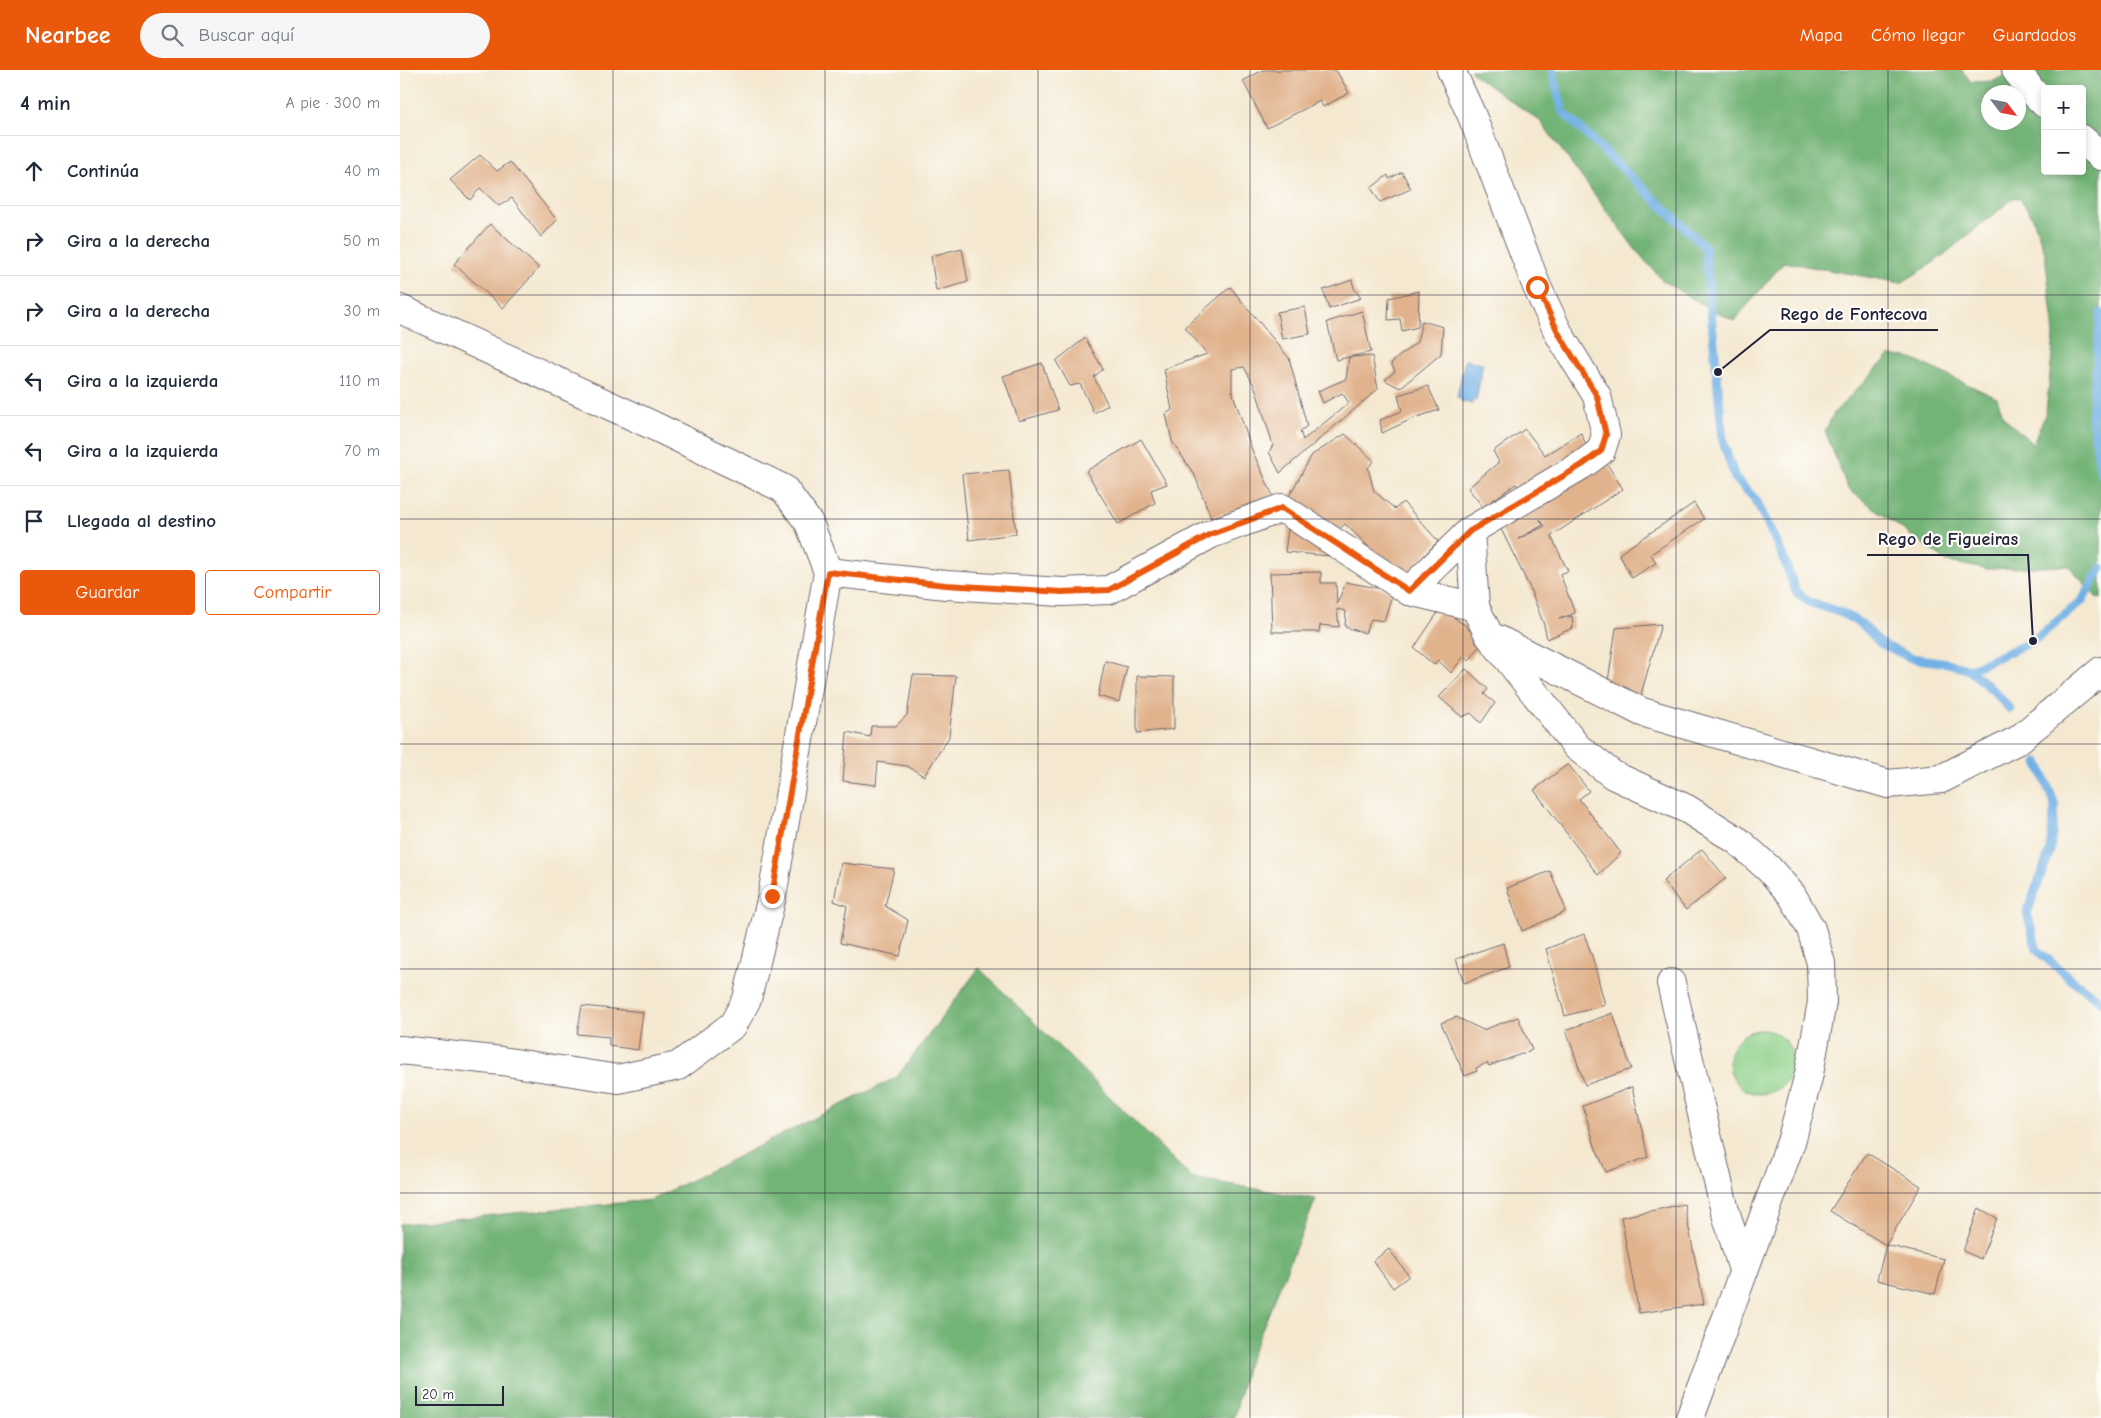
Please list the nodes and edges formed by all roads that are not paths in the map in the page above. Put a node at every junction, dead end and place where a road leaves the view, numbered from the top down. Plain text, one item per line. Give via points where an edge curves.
1 (1451, 70) edge
2 (2016, 70) edge
3 (2041, 100) edge
4 (2086, 143) edge
5 (2101, 156) edge
6 (400, 309) edge
7 (1470, 531) junction
8 (828, 572) junction
9 (1409, 591) junction
10 (1475, 607) junction
11 (1489, 635) junction
12 (2101, 670) edge
13 (1672, 983) dead end
14 (400, 1050) edge
15 (1743, 1270) junction
16 (1690, 1418) edge

1 - 7 street via 1472,116 1537,287 1559,334 1597,396 1606,435 1601,451 1582,465
2 - 3 street
4 - 5 street
6 - 8 street via 784,489 809,523
7 - 9 street
7 - 10 street
8 - 9 street via 946,585 1062,592 1109,590 1211,534 1282,508
8 - 14 street via 772,896 747,999 733,1025 678,1066 618,1079 502,1061
9 - 10 street
10 - 11 street
11 - 12 street via 1642,712 1888,784 1941,779 2018,740
11 - 15 street via 1577,747 1613,775 1687,809 1738,841 1792,895 1811,929 1821,963 1822,1002 1809,1074 1791,1142
13 - 15 street via 1724,1207
15 - 16 street

